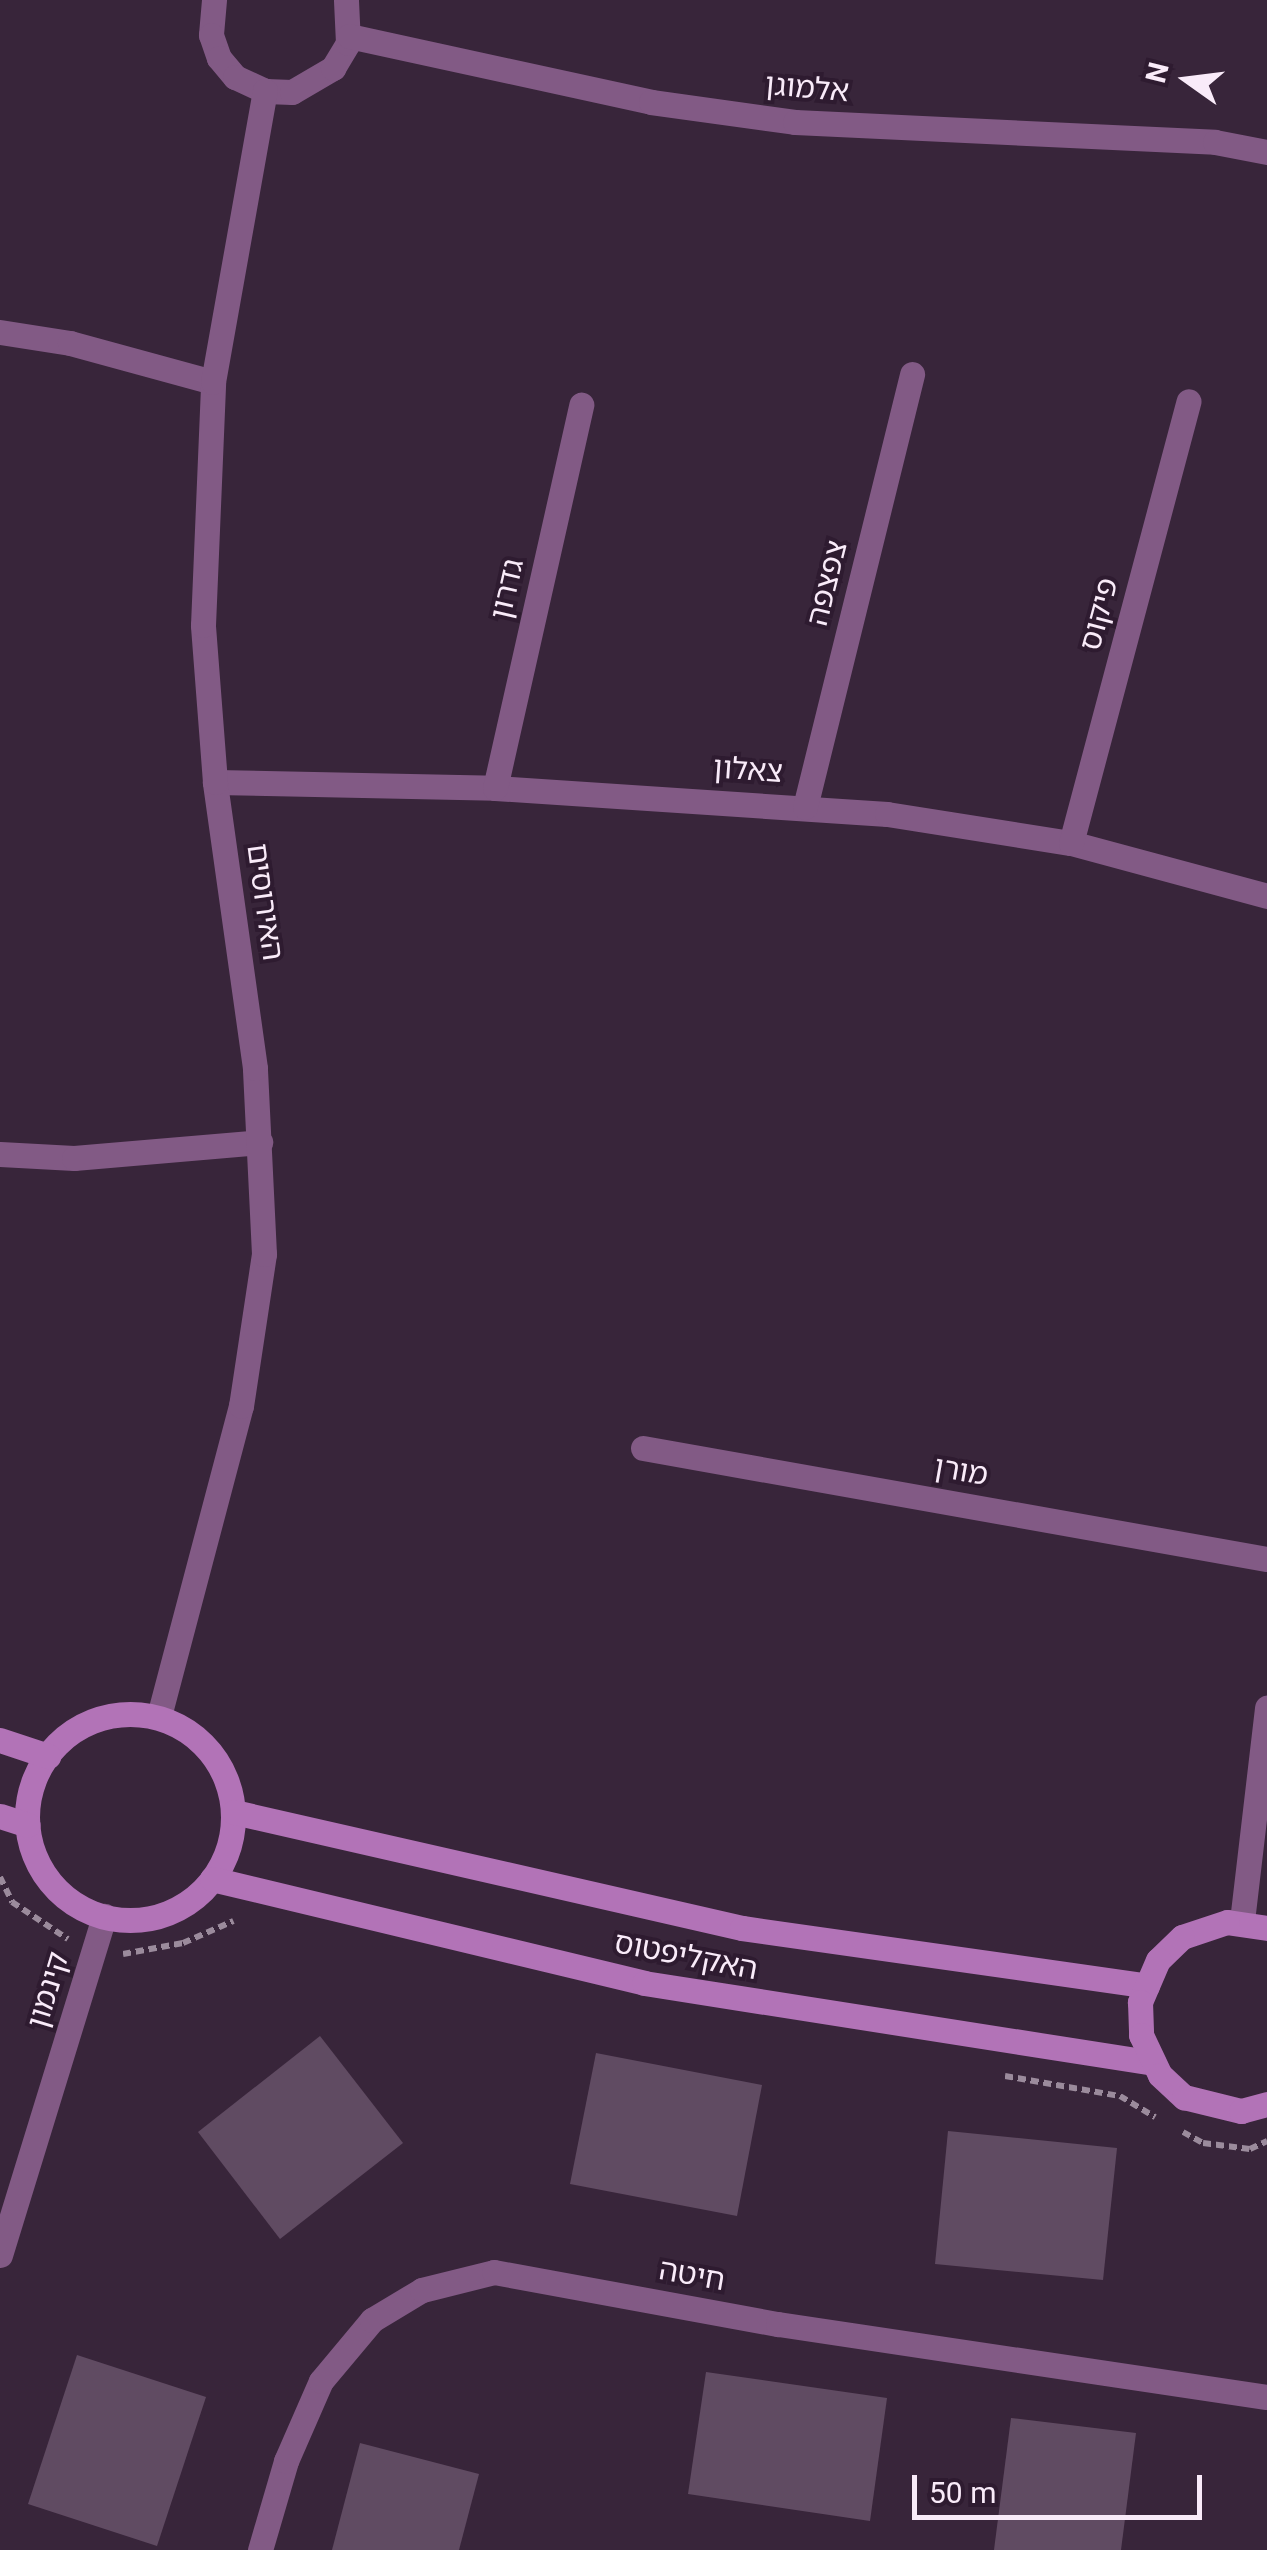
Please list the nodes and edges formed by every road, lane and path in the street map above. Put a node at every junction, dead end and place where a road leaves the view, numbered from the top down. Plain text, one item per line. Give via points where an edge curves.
1 (214, 0) edge
2 (346, 0) edge
3 (349, 36) junction
4 (266, 91) junction
5 (1267, 152) edge
6 (0, 332) edge
7 (912, 374) dead end
8 (213, 382) junction
9 (1190, 401) dead end
10 (582, 406) dead end
11 (215, 782) junction
12 (496, 788) junction
13 (806, 807) junction
14 (1071, 843) junction
15 (1267, 896) edge
16 (260, 1142) junction
17 (0, 1154) edge
18 (643, 1448) dead end
19 (1267, 1558) edge
20 (1267, 1708) edge
21 (159, 1716) junction
22 (0, 1740) edge
23 (48, 1756) junction
24 (234, 1812) junction
25 (0, 1816) edge
26 (28, 1825) junction
27 (212, 1880) junction
28 (104, 1916) junction
29 (1255, 1925) edge
30 (1147, 1986) junction
31 (1154, 2063) junction
32 (1267, 2104) edge
33 (0, 2255) edge
34 (1267, 2397) edge
35 (260, 2550) edge

1 - 4 street via 211,35 219,58 235,77
2 - 3 street
3 - 4 street via 334,68 315,84
3 - 5 street, אלמוגן via 651,102 795,122 1215,142
4 - 8 street, האירוסים
6 - 8 street via 70,343
7 - 13 street, צפצפה
8 - 11 street, האירוסים via 203,625
9 - 14 street, פיקוס
10 - 12 street, גדרון
11 - 12 street, צאלון
11 - 16 street, האירוסים
12 - 13 street, צאלון
13 - 14 street, צאלון via 987,826
14 - 15 street, צאלון
16 - 17 street via 74,1158
16 - 21 street, האירוסים via 264,1254 241,1406
18 - 19 street, מורן
20 - 29 street
21 - 23 main road via 98,1717 66,1735
21 - 24 main road via 186,1727 212,1752
22 - 23 main road
23 - 26 main road via 28,1797
24 - 27 main road via 222,1868
24 - 30 main road, האקליפטוס via 437,1864 742,1928
25 - 26 main road
26 - 28 main road via 40,1869 55,1889 84,1911
27 - 28 main road via 173,1912 138,1922
27 - 31 main road, האקליפטוס via 644,1982
28 - 33 street, קינמון
29 - 30 main road via 1182,1937 1158,1960
30 - 31 main road via 1141,2035
31 - 32 main road via 1184,2098 1208,2108 1241,2111
34 - 35 street, חיטה via 778,2324 494,2272 422,2290 360,2336 321,2381 286,2461

